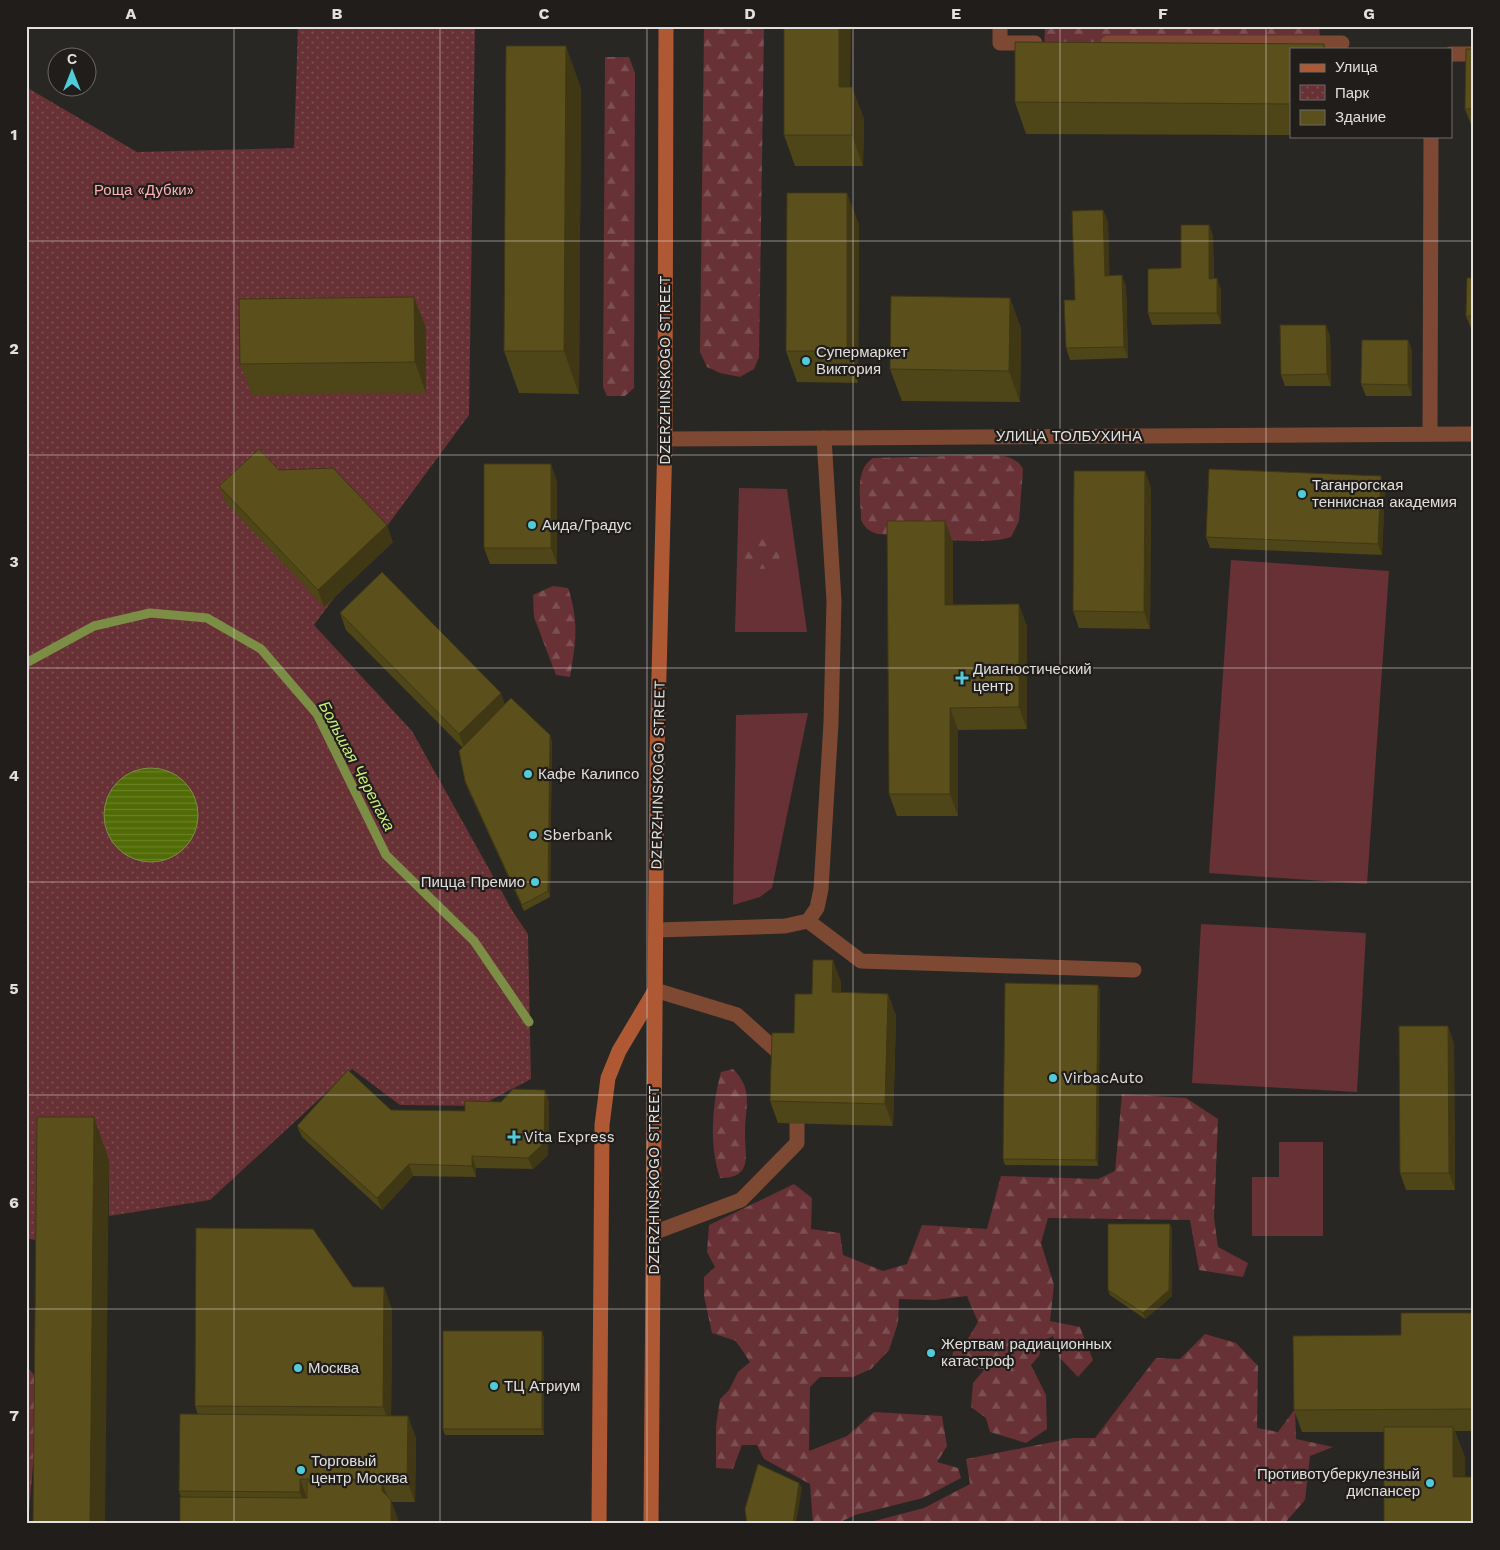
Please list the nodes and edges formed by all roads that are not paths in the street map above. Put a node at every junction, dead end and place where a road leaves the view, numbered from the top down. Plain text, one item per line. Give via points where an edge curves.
1 (666, 26) edge
2 (1000, 26) edge
3 (1049, 43) edge
4 (1098, 43) edge
5 (1342, 43) dead end
6 (1452, 54) edge
7 (1474, 54) edge
8 (1431, 138) edge
9 (1430, 434) junction
10 (1474, 434) edge
11 (824, 438) junction
12 (665, 439) junction
13 (808, 921) junction
14 (657, 930) junction
15 (1134, 970) dead end
16 (655, 990) junction
17 (798, 1070) edge
18 (798, 1088) edge
19 (653, 1233) junction
20 (599, 1524) edge
21 (651, 1524) edge

1 - 12 main road, DZERZHINSKOGO STREET
2 - 3 street via 1000,43
4 - 5 street
6 - 7 street
8 - 9 street
9 - 10 street, УЛИЦА ТОЛБУХИНА
9 - 11 street, УЛИЦА ТОЛБУХИНА
11 - 12 street, УЛИЦА ТОЛБУХИНА
11 - 13 street via 834,601 831,723 821,889 817,908
12 - 14 main road, DZERZHINSKOGO STREET via 657,754
13 - 14 street via 785,926
13 - 15 street via 862,961
14 - 16 main road, DZERZHINSKOGO STREET
16 - 17 street via 737,1015
16 - 19 main road, DZERZHINSKOGO STREET
16 - 20 main road via 619,1050 608,1078 602,1125
18 - 19 street via 797,1142 741,1200
19 - 21 main road, DZERZHINSKOGO STREET

